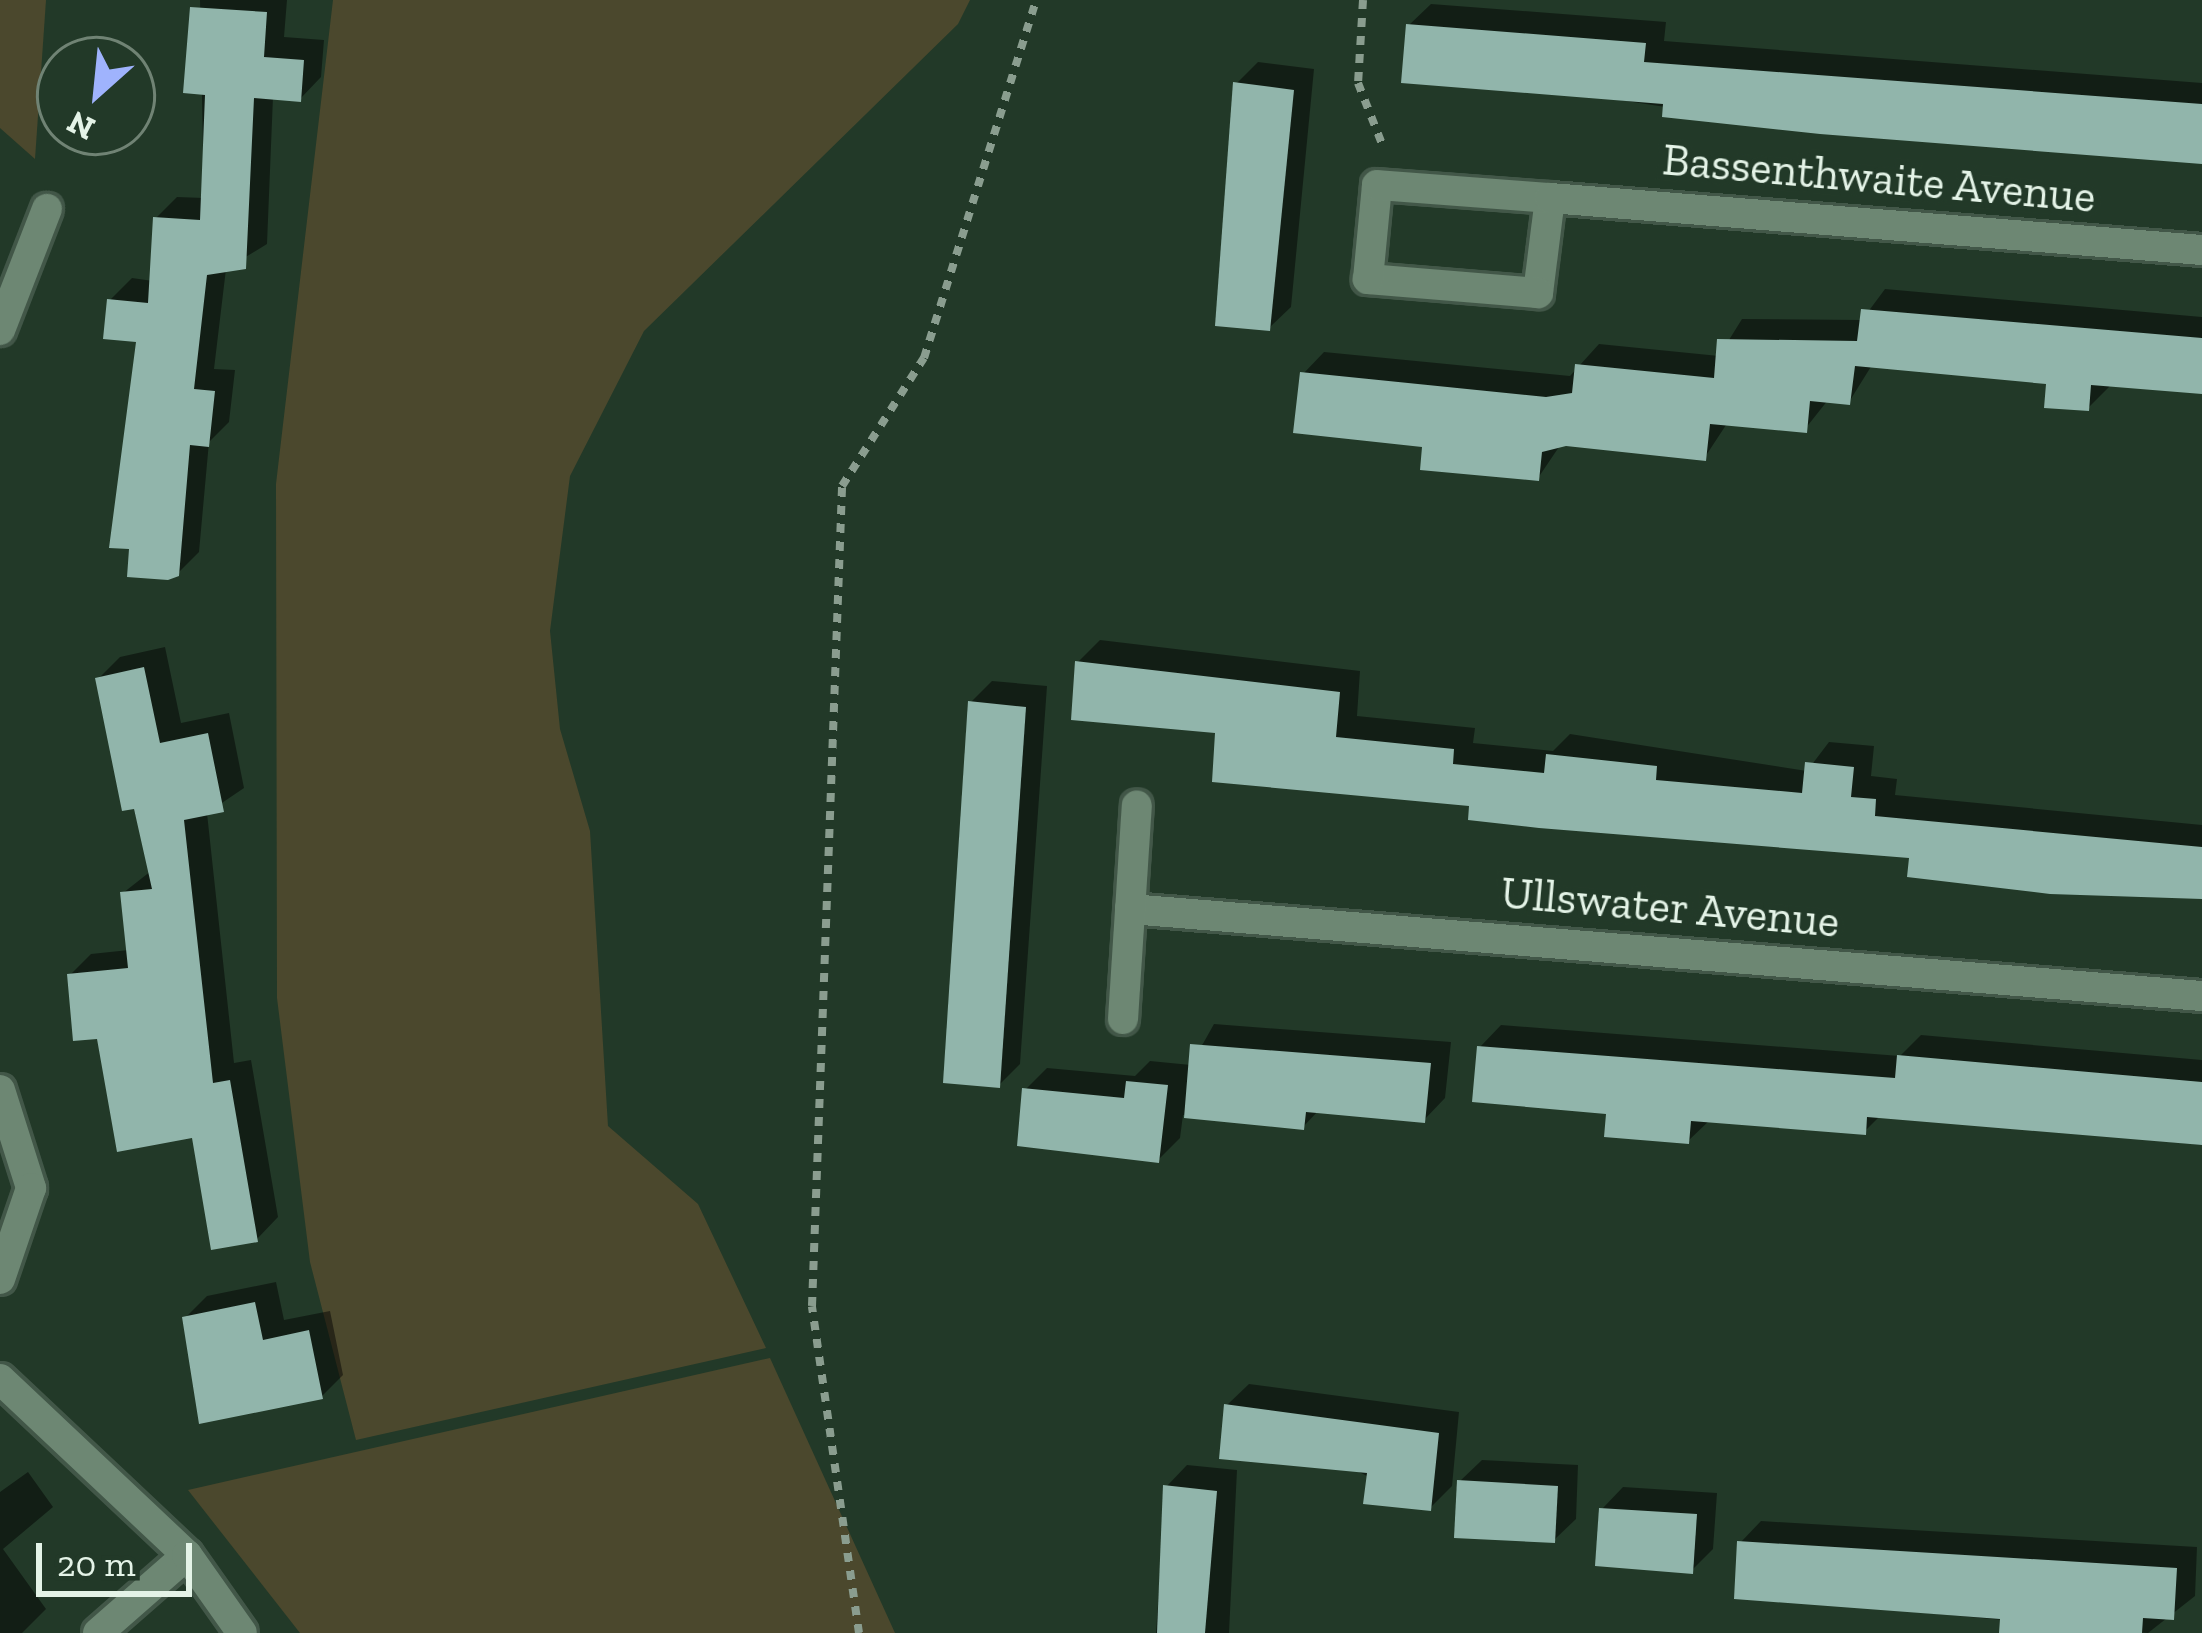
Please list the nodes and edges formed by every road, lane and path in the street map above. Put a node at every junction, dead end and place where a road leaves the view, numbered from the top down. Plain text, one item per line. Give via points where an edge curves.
1 (1036, 0) edge
2 (1364, 0) edge
3 (1400, 187) junction
4 (1550, 198) junction
5 (47, 209) dead end
6 (2202, 250) edge
7 (0, 330) edge
8 (1137, 805) dead end
9 (1130, 909) junction
10 (2202, 997) edge
11 (1123, 1019) dead end
12 (0, 1090) edge
13 (0, 1279) edge
14 (0, 1379) edge
15 (187, 1555) junction
16 (98, 1633) edge
17 (242, 1633) edge
18 (859, 1633) edge

1 - 18 path via 924,358 842,486 812,1306
2 - 3 path via 1358,83
3 - 4 street, Bassenthwaite Avenue
3 - 4 street via 1377,185 1368,278 1538,293
4 - 6 street, Bassenthwaite Avenue
5 - 7 street
8 - 9 street
9 - 10 street, Ullswater Avenue
9 - 11 street
12 - 13 street via 31,1188
14 - 15 street
15 - 16 street
15 - 17 street

